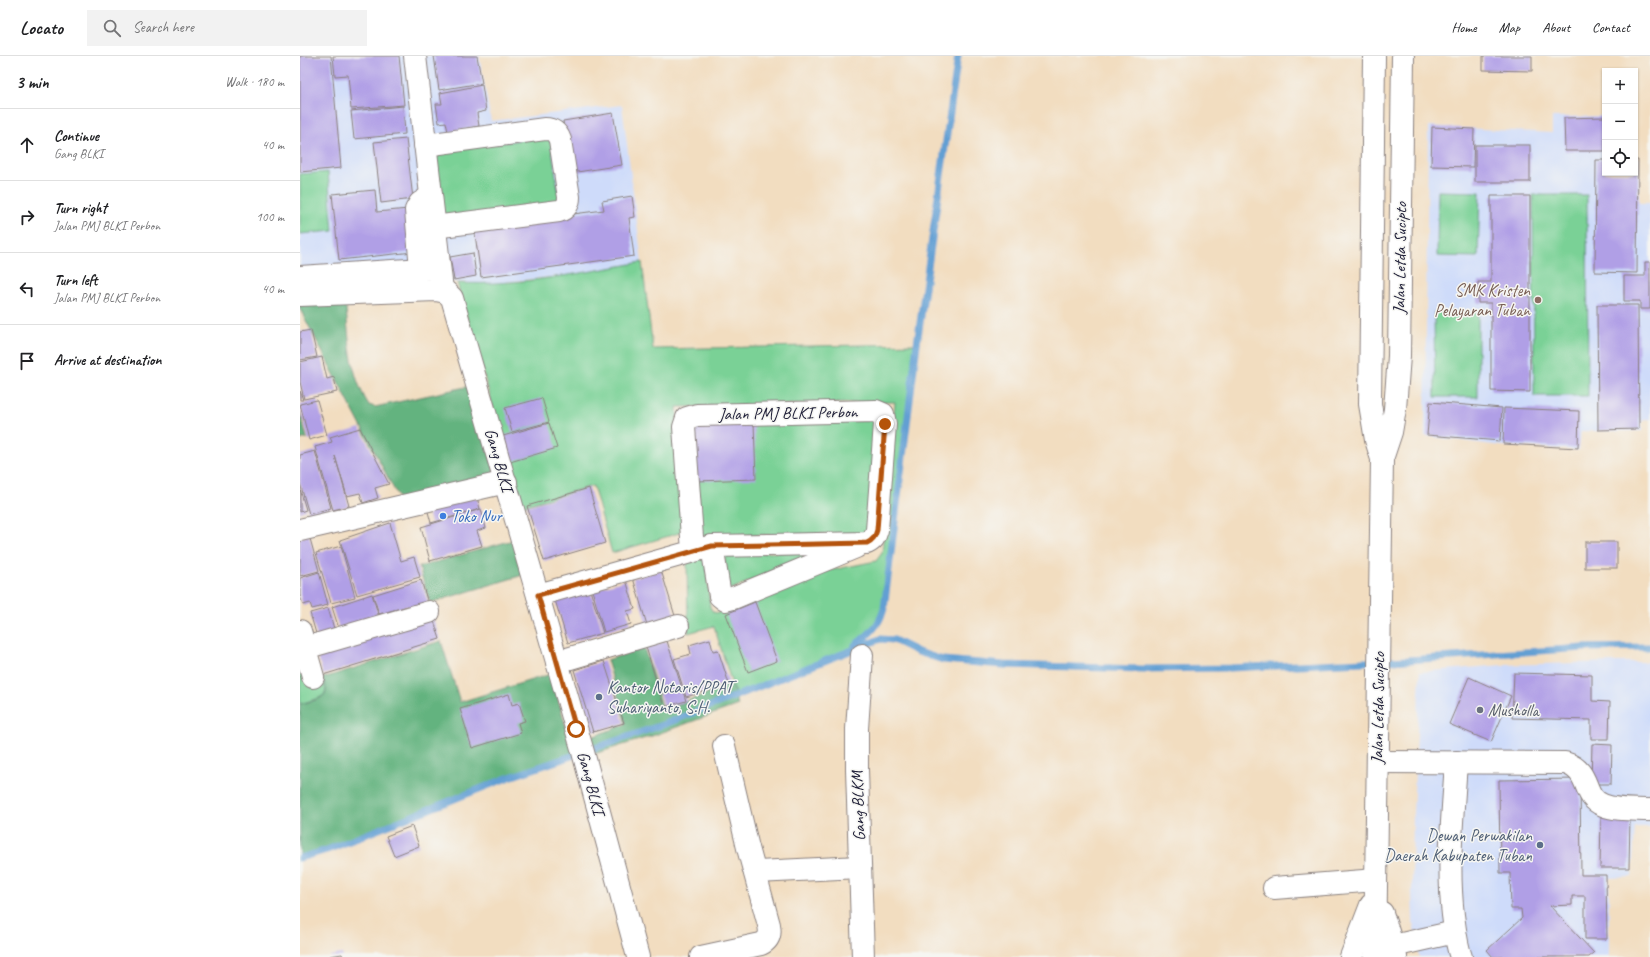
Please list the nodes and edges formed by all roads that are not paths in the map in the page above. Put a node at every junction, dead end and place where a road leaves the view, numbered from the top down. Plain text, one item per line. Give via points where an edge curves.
1 (415, 56) edge
2 (1374, 56) edge
3 (1403, 56) edge
4 (425, 145) junction
5 (431, 196) junction
6 (434, 226) junction
7 (430, 268) junction
8 (300, 277) edge
9 (442, 290) junction
10 (300, 295) edge
11 (1382, 459) junction
12 (506, 482) junction
13 (300, 530) edge
14 (867, 543) junction
15 (703, 549) junction
16 (538, 595) junction
17 (429, 612) dead end
18 (678, 626) dead end
19 (302, 640) edge
20 (862, 655) dead end
21 (557, 662) junction
22 (313, 678) dead end
23 (724, 746) dead end
24 (1378, 762) junction
25 (1456, 762) junction
26 (1650, 810) edge
27 (860, 867) junction
28 (755, 872) junction
29 (1376, 886) junction
30 (1274, 888) dead end
31 (1455, 932) junction
32 (1388, 953) edge
33 (638, 957) edge
34 (701, 957) edge
35 (863, 957) edge
36 (1351, 957) edge
37 (1461, 957) edge

1 - 4 street
2 - 11 street, Jalan Letda Sucipto via 1370,404
3 - 11 street, Jalan Letda Sucipto via 1399,356 1395,409
4 - 5 street
4 - 6 street via 552,130 557,133 560,140 569,197 568,204 559,211
5 - 6 street
5 - 7 street via 420,203 416,210
6 - 7 street
7 - 8 street
7 - 9 street
9 - 10 street
9 - 12 street, Gang BLKI via 452,298
11 - 24 street, Jalan Letda Sucipto
12 - 13 street
12 - 16 street, Gang BLKI
14 - 15 street
14 - 15 street via 725,600 720,596
14 - 15 street, Jalan PMJ BLKI Perbon via 874,539 877,530 885,424 883,414 876,412 697,415 687,418 684,426
15 - 16 street
16 - 21 street, Gang BLKI
17 - 19 street
18 - 21 street
19 - 22 street
20 - 27 street, Gang BLKM via 857,729
21 - 33 street, Gang BLKI
23 - 28 street
24 - 25 street
24 - 29 street, Jalan Letda Sucipto
25 - 26 street via 1574,766 1580,771 1595,801 1613,808
25 - 31 street via 1451,862 1451,898
27 - 28 street
27 - 35 street, Gang BLKM
28 - 34 street via 769,925 768,939 761,944
29 - 30 street
29 - 32 street
29 - 36 street
31 - 32 street
31 - 37 street

